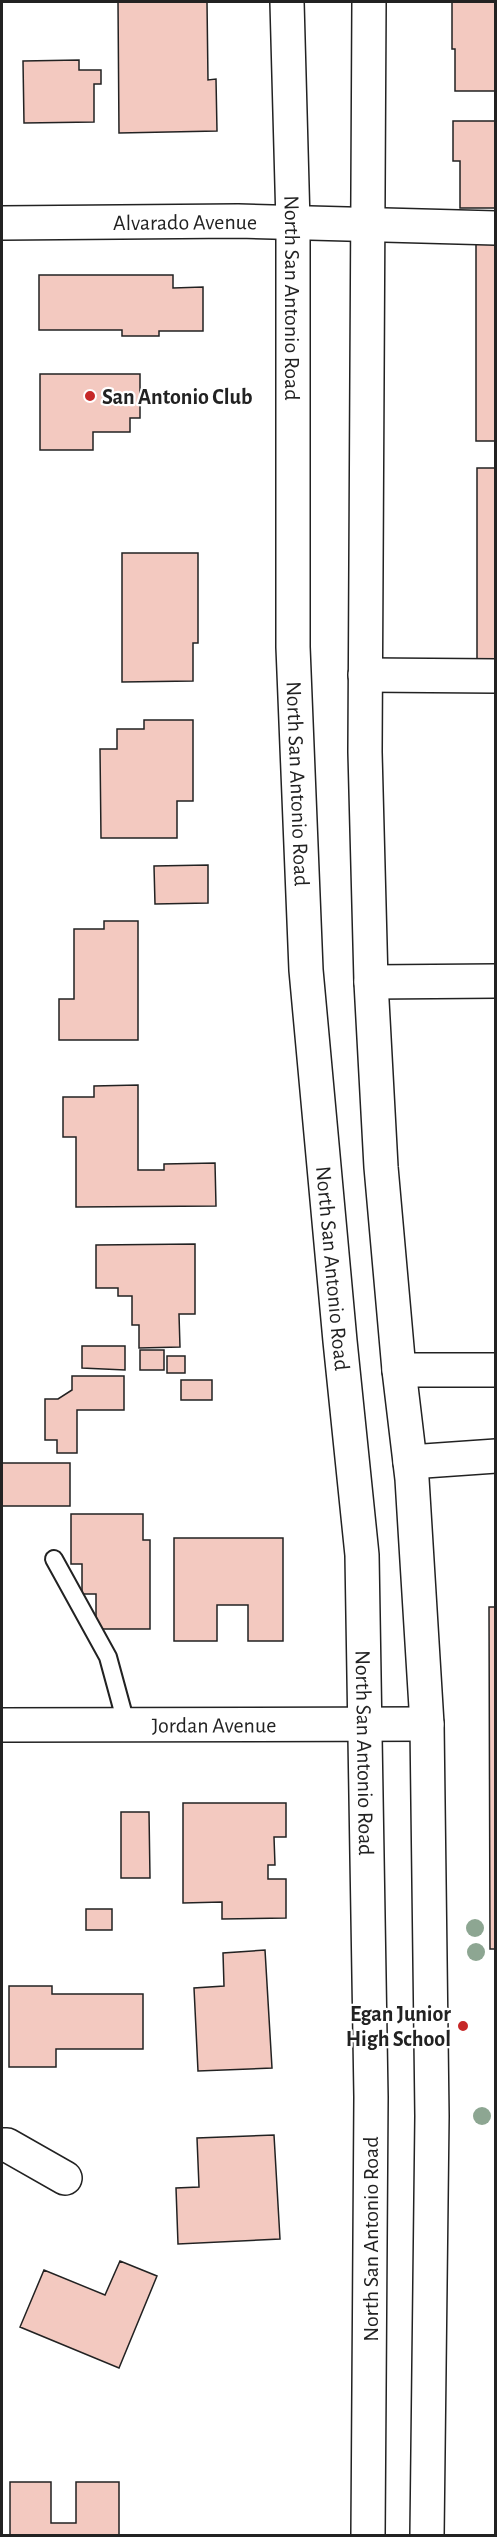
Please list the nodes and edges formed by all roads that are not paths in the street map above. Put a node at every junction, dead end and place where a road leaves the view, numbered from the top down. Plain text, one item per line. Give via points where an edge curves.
1 (287, 2) edge
2 (369, 2) edge
3 (293, 222) junction
4 (2, 224) edge
5 (369, 225) junction
6 (495, 228) edge
7 (365, 675) junction
8 (495, 676) edge
9 (495, 981) edge
10 (371, 982) junction
11 (399, 1370) junction
12 (495, 1370) edge
13 (495, 1456) edge
14 (410, 1461) junction
15 (54, 1559) dead end
16 (126, 1723) junction
17 (365, 1724) junction
18 (427, 1724) junction
19 (2, 1725) edge
20 (2, 2145) edge
21 (65, 2178) dead end
22 (368, 2535) edge
23 (427, 2535) edge

1 - 3 main road, North San Antonio Road
2 - 5 main road
3 - 4 main road, Alvarado Avenue
3 - 5 main road, Alvarado Avenue
3 - 17 main road, North San Antonio Road via 293,646 306,970 362,1555
5 - 6 main road, Alvarado Avenue
5 - 7 main road
7 - 8 main road
7 - 10 main road
9 - 10 main road
10 - 11 main road via 381,1167
11 - 12 main road
11 - 14 main road
13 - 14 main road
14 - 18 main road
15 - 16 lane via 108,1657
16 - 17 main road, Jordan Avenue
16 - 19 main road, Jordan Avenue
17 - 18 main road, Jordan Avenue
17 - 22 main road, North San Antonio Road via 371,2097
18 - 23 main road via 432,2116
20 - 21 main road

